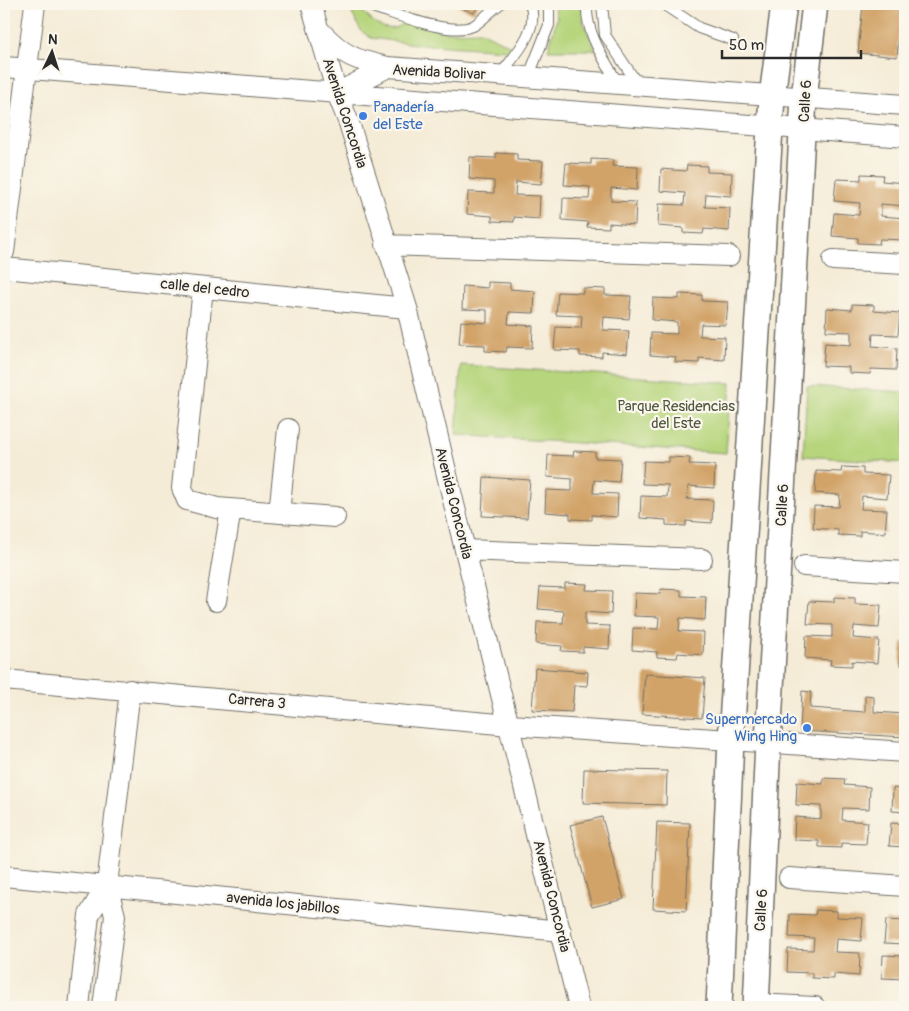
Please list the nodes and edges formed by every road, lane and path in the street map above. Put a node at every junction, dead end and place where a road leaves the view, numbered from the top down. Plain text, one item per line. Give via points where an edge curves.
1 (35, 4) edge
2 (312, 4) edge
3 (500, 4) edge
4 (530, 4) edge
5 (548, 4) edge
6 (587, 4) edge
7 (602, 4) edge
8 (663, 4) edge
9 (784, 4) edge
10 (815, 4) edge
11 (375, 8) dead end
12 (317, 28) junction
13 (733, 40) dead end
14 (4, 67) edge
15 (388, 67) junction
16 (28, 70) junction
17 (500, 76) junction
18 (528, 78) junction
19 (619, 85) junction
20 (640, 86) junction
21 (337, 93) junction
22 (772, 96) junction
23 (804, 98) junction
24 (905, 105) edge
25 (771, 127) junction
26 (803, 130) junction
27 (905, 137) edge
28 (386, 245) junction
29 (4, 252) edge
30 (729, 256) dead end
31 (833, 260) dead end
32 (905, 264) edge
33 (4, 268) edge
34 (203, 288) junction
35 (407, 308) junction
36 (288, 429) dead end
37 (231, 509) junction
38 (279, 513) junction
39 (335, 517) dead end
40 (464, 550) junction
41 (702, 559) dead end
42 (804, 566) dead end
43 (905, 572) edge
44 (216, 601) dead end
45 (4, 680) edge
46 (130, 690) junction
47 (510, 725) junction
48 (731, 740) junction
49 (768, 742) junction
50 (905, 752) edge
51 (4, 876) edge
52 (789, 878) dead end
53 (107, 885) junction
54 (905, 886) edge
55 (561, 931) junction
56 (756, 1006) edge
57 (79, 1007) edge
58 (103, 1007) edge
59 (579, 1007) edge
60 (719, 1007) edge
61 (815, 1007) edge

1 - 16 street
2 - 12 street, Avenida Concordia
3 - 11 lane via 473,26 457,29
4 - 17 lane via 533,12 530,31
5 - 18 lane via 549,25
6 - 19 lane via 593,36
7 - 20 lane via 605,35
8 - 13 lane via 699,28
9 - 22 street
10 - 23 street, Calle 6
12 - 15 street via 336,48 356,60
12 - 21 street, Avenida Concordia
14 - 16 street
15 - 17 street, Avenida Bolivar
15 - 21 street, Avenida Bolivar
16 - 21 street
16 - 29 street
17 - 18 street, Avenida Bolivar
18 - 19 street, Avenida Bolivar
19 - 20 street, Avenida Bolivar
20 - 22 street, Avenida Bolivar
21 - 25 street, Avenida Bolivar
21 - 28 street, Avenida Concordia
22 - 23 street, Avenida Bolivar
22 - 25 street
23 - 24 street, Avenida Bolivar
23 - 26 street, Calle 6
25 - 26 street, Avenida Bolivar
25 - 48 street
26 - 27 street, Avenida Bolivar
26 - 49 street, Calle 6
28 - 30 street
28 - 35 street, Avenida Concordia
31 - 32 street
33 - 34 street, calle del cedro
34 - 35 street, calle del cedro
34 - 37 street via 182,488 187,500 208,507
35 - 40 street, Avenida Concordia
36 - 38 street
37 - 38 street
37 - 44 street
38 - 39 street
40 - 41 street
40 - 47 street, Avenida Concordia
42 - 43 street
45 - 46 street, Carrera 3
46 - 47 street, Carrera 3
46 - 53 street
47 - 48 street, Carrera 3
47 - 55 street, Avenida Concordia
48 - 49 street, Carrera 3
48 - 60 street
49 - 50 street, Carrera 3
49 - 56 street, Calle 6
51 - 53 street, avenida los jabillos
52 - 54 street
53 - 55 street, avenida los jabillos
53 - 57 street via 89,915
53 - 58 street via 115,916
55 - 59 street, Avenida Concordia
56 - 61 street

